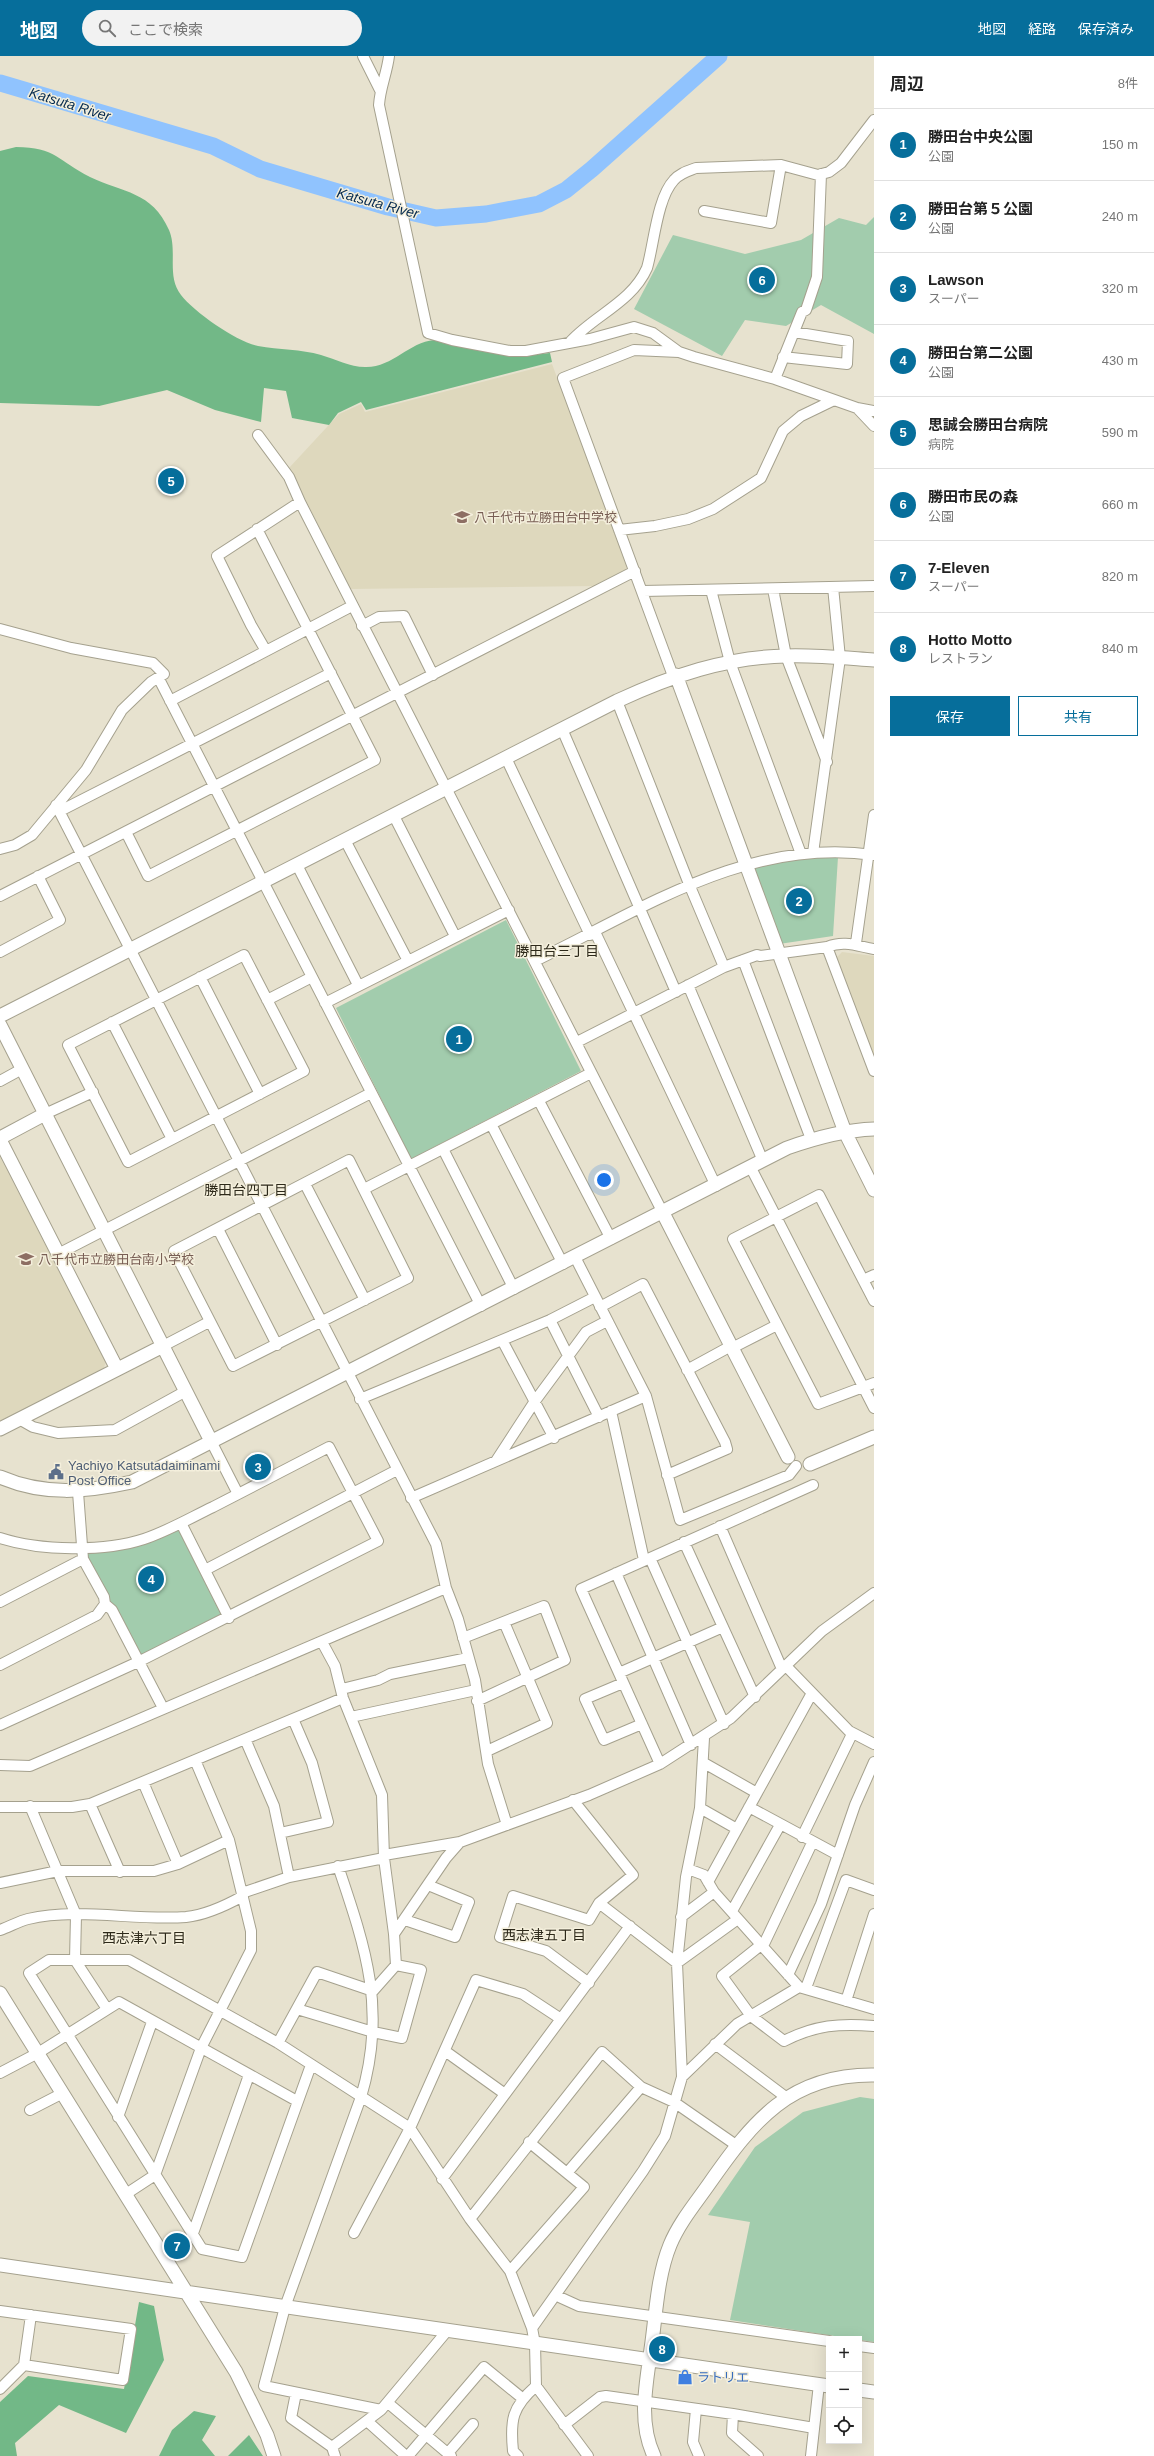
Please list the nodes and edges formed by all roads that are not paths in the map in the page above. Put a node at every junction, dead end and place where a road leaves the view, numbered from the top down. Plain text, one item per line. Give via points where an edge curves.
1 (364, 56) edge
2 (389, 56) edge
3 (380, 90) junction
4 (874, 120) edge
5 (781, 165) junction
6 (821, 174) junction
7 (704, 211) dead end
8 (794, 332) junction
9 (571, 341) junction
10 (679, 352) junction
11 (783, 357) junction
12 (775, 379) junction
13 (834, 400) junction
14 (857, 408) junction
15 (874, 411) edge
16 (874, 426) edge
17 (258, 435) dead end
18 (300, 502) junction
19 (257, 529) junction
20 (619, 530) junction
21 (635, 571) junction
22 (874, 586) edge
23 (772, 588) junction
24 (833, 588) junction
25 (711, 590) junction
26 (643, 591) junction
27 (352, 606) junction
28 (362, 626) junction
29 (0, 628) edge
30 (309, 629) junction
31 (266, 651) junction
32 (786, 656) junction
33 (840, 658) junction
34 (874, 660) edge
35 (730, 662) junction
36 (331, 673) junction
37 (433, 675) junction
38 (675, 676) junction
39 (159, 678) junction
40 (398, 693) junction
41 (170, 700) junction
42 (617, 700) junction
43 (353, 716) junction
44 (562, 729) junction
45 (192, 743) junction
46 (506, 758) junction
47 (827, 763) junction
48 (214, 787) junction
49 (447, 789) junction
50 (58, 808) junction
51 (874, 815) edge
52 (394, 816) junction
53 (237, 831) junction
54 (126, 832) junction
55 (345, 840) junction
56 (0, 849) edge
57 (813, 853) junction
58 (82, 854) junction
59 (801, 854) junction
60 (871, 855) edge
61 (297, 865) junction
62 (746, 865) junction
63 (38, 876) junction
64 (262, 882) junction
65 (689, 884) junction
66 (0, 896) edge
67 (640, 909) junction
68 (509, 910) junction
69 (592, 934) junction
70 (455, 936) junction
71 (856, 943) junction
72 (827, 947) junction
73 (874, 949) edge
74 (131, 950) junction
75 (0, 952) edge
76 (778, 953) junction
77 (743, 960) junction
78 (408, 961) junction
79 (535, 961) junction
80 (724, 967) junction
81 (200, 977) junction
82 (312, 977) junction
83 (358, 985) junction
84 (688, 985) junction
85 (676, 992) junction
86 (156, 1000) junction
87 (267, 1000) junction
88 (326, 1003) junction
89 (635, 1013) junction
90 (0, 1016) edge
91 (112, 1022) junction
92 (0, 1025) edge
93 (577, 1042) junction
94 (22, 1070) junction
95 (874, 1071) edge
96 (591, 1073) junction
97 (0, 1081) edge
98 (92, 1092) junction
99 (371, 1093) junction
100 (260, 1094) junction
101 (539, 1101) junction
102 (45, 1114) junction
103 (216, 1117) junction
104 (491, 1124) junction
105 (874, 1129) edge
106 (844, 1132) junction
107 (0, 1139) edge
108 (172, 1139) junction
109 (811, 1139) junction
110 (443, 1149) junction
111 (239, 1161) junction
112 (764, 1161) junction
113 (409, 1167) junction
114 (751, 1168) junction
115 (305, 1184) junction
116 (716, 1186) junction
117 (364, 1189) junction
118 (874, 1190) edge
119 (262, 1206) junction
120 (663, 1213) junction
121 (776, 1217) junction
122 (104, 1229) junction
123 (218, 1229) junction
124 (611, 1239) junction
125 (58, 1254) junction
126 (575, 1257) junction
127 (563, 1264) junction
128 (874, 1274) edge
129 (863, 1280) junction
130 (514, 1289) junction
131 (595, 1297) junction
132 (365, 1300) junction
133 (874, 1301) edge
134 (481, 1306) junction
135 (600, 1307) junction
136 (550, 1320) junction
137 (607, 1321) junction
138 (210, 1322) junction
139 (321, 1322) junction
140 (777, 1325) junction
141 (502, 1340) junction
142 (277, 1345) junction
143 (163, 1346) junction
144 (732, 1347) junction
145 (568, 1355) junction
146 (117, 1369) junction
147 (687, 1370) junction
148 (347, 1373) junction
149 (874, 1383) edge
150 (863, 1387) junction
151 (186, 1391) junction
152 (646, 1396) junction
153 (360, 1399) junction
154 (535, 1401) junction
155 (874, 1408) edge
156 (611, 1411) junction
157 (599, 1417) junction
158 (20, 1419) junction
159 (0, 1429) edge
160 (874, 1437) edge
161 (554, 1438) junction
162 (212, 1443) junction
163 (496, 1461) junction
164 (792, 1462) junction
165 (810, 1464) joint
166 (397, 1470) junction
167 (667, 1475) junction
168 (0, 1476) edge
169 (813, 1485) dead end
170 (78, 1492) junction
171 (354, 1493) junction
172 (238, 1494) junction
173 (411, 1498) junction
174 (181, 1523) junction
175 (720, 1526) junction
176 (3, 1542) edge
177 (684, 1542) junction
178 (81, 1547) junction
179 (83, 1559) junction
180 (647, 1559) junction
181 (205, 1570) junction
182 (616, 1574) junction
183 (446, 1588) junction
184 (874, 1593) edge
185 (0, 1602) edge
186 (105, 1604) junction
187 (229, 1618) junction
188 (504, 1622) junction
189 (723, 1627) junction
190 (463, 1638) junction
191 (322, 1642) junction
192 (688, 1643) junction
193 (468, 1658) junction
194 (653, 1658) junction
195 (138, 1662) junction
196 (0, 1665) edge
197 (784, 1667) junction
198 (527, 1678) junction
199 (621, 1678) junction
200 (476, 1690) junction
201 (342, 1693) junction
202 (812, 1693) junction
203 (755, 1697) junction
204 (477, 1700) junction
205 (163, 1708) junction
206 (351, 1717) junction
207 (293, 1719) junction
208 (642, 1724) junction
209 (724, 1724) junction
210 (0, 1725) edge
211 (852, 1734) junction
212 (704, 1738) junction
213 (245, 1739) junction
214 (874, 1744) edge
215 (691, 1745) junction
216 (487, 1751) junction
217 (195, 1760) junction
218 (874, 1762) edge
219 (704, 1763) junction
220 (660, 1764) junction
221 (0, 1765) edge
222 (143, 1782) junction
223 (757, 1793) junction
224 (573, 1800) junction
225 (90, 1804) junction
226 (30, 1806) junction
227 (0, 1807) edge
228 (749, 1807) junction
229 (700, 1808) junction
230 (507, 1825) junction
231 (780, 1825) junction
232 (737, 1829) junction
233 (280, 1833) junction
234 (802, 1837) junction
235 (229, 1840) junction
236 (460, 1842) junction
237 (812, 1843) junction
238 (838, 1855) junction
239 (384, 1856) junction
240 (178, 1864) junction
241 (338, 1866) junction
242 (688, 1869) junction
243 (58, 1872) junction
244 (120, 1872) junction
245 (289, 1877) junction
246 (708, 1882) junction
247 (0, 1883) edge
248 (428, 1885) junction
249 (874, 1890) edge
250 (714, 1892) junction
251 (242, 1895) junction
252 (599, 1903) junction
253 (874, 1914) edge
254 (76, 1915) junction
255 (735, 1915) junction
256 (681, 1916) junction
257 (405, 1920) junction
258 (630, 1926) junction
259 (0, 1930) edge
260 (394, 1934) junction
261 (762, 1946) junction
262 (75, 1960) junction
263 (677, 1963) junction
264 (396, 1965) junction
265 (788, 1975) junction
266 (588, 1983) junction
267 (802, 1987) junction
268 (373, 1991) junction
269 (0, 1993) edge
270 (846, 2001) junction
271 (107, 2009) junction
272 (297, 2009) junction
273 (874, 2009) edge
274 (220, 2010) junction
275 (751, 2016) junction
276 (561, 2019) junction
277 (152, 2022) junction
278 (874, 2026) edge
279 (374, 2032) junction
280 (67, 2034) junction
281 (278, 2043) junction
282 (715, 2044) junction
283 (201, 2048) junction
284 (445, 2051) junction
285 (38, 2053) junction
286 (311, 2065) junction
287 (0, 2073) edge
288 (248, 2074) junction
289 (874, 2075) edge
290 (682, 2077) junction
291 (641, 2087) junction
292 (63, 2093) junction
293 (505, 2094) junction
294 (361, 2098) junction
295 (787, 2098) junction
296 (297, 2101) junction
297 (674, 2102) junction
298 (30, 2110) dead end
299 (118, 2117) junction
300 (410, 2128) junction
301 (529, 2142) junction
302 (736, 2145) junction
303 (567, 2173) junction
304 (155, 2175) junction
305 (442, 2179) junction
306 (126, 2194) junction
307 (470, 2219) junction
308 (354, 2233) dead end
309 (192, 2236) junction
310 (0, 2265) edge
311 (510, 2271) junction
312 (188, 2293) junction
313 (557, 2296) junction
314 (285, 2307) junction
315 (0, 2311) edge
316 (31, 2315) junction
317 (655, 2317) junction
318 (532, 2328) junction
319 (447, 2331) junction
320 (826, 2341) edge
321 (535, 2344) junction
322 (862, 2346) edge
323 (874, 2348) edge
324 (649, 2360) junction
325 (24, 2365) junction
326 (824, 2385) edge
327 (536, 2386) junction
328 (0, 2389) edge
329 (862, 2390) edge
330 (874, 2392) edge
331 (296, 2393) junction
332 (522, 2398) junction
333 (644, 2402) junction
334 (384, 2407) junction
335 (696, 2408) junction
336 (734, 2414) junction
337 (367, 2420) junction
338 (473, 2424) dead end
339 (564, 2426) junction
340 (814, 2428) junction
341 (426, 2436) junction
342 (333, 2452) edge
343 (513, 2454) edge
344 (450, 2455) edge
345 (274, 2456) edge
346 (407, 2456) edge
347 (588, 2456) edge
348 (654, 2456) edge
349 (699, 2456) edge
350 (758, 2456) edge
351 (811, 2456) edge

1 - 3 street
2 - 3 street
3 - 9 street via 380,105 428,333 510,351 543,349
4 - 6 street via 841,163 829,172
5 - 6 street
5 - 7 street via 771,223
5 - 9 street via 696,168 674,180 666,193 642,279 617,304 583,328
6 - 8 street via 817,277 806,310 802,312
8 - 11 street
8 - 11 street via 848,341 847,364
9 - 10 street via 634,328 653,333
10 - 12 street via 717,365
10 - 20 street via 634,350 563,378
11 - 12 street
12 - 13 street
13 - 14 street
13 - 20 street via 801,416 783,431 761,478 713,509 688,519
14 - 15 street
14 - 16 street
17 - 18 street via 289,476
18 - 19 street
18 - 27 street
19 - 30 street
19 - 31 street via 217,556 250,625
20 - 21 street
21 - 26 street
21 - 37 street
22 - 24 street
23 - 24 street
23 - 25 street
23 - 32 street
24 - 33 street
25 - 26 street
25 - 35 street
26 - 38 street
27 - 28 street
27 - 30 street
28 - 37 street via 379,617 404,616
28 - 40 street
29 - 39 street via 71,648 153,663 164,674
30 - 31 street
30 - 36 street
31 - 41 street
32 - 33 street
32 - 35 street
32 - 47 street
33 - 34 street
33 - 47 street
35 - 38 street
35 - 59 street
36 - 43 street
36 - 45 street
37 - 40 street
38 - 42 street
38 - 62 street
39 - 41 street
39 - 50 street via 151,682 122,710 86,770
40 - 43 street
40 - 49 street
41 - 45 street
42 - 44 street
42 - 65 street
43 - 48 street
43 - 53 street via 375,760
44 - 46 street
44 - 67 street
45 - 48 street
45 - 50 street
46 - 49 street
46 - 69 street
47 - 57 street
48 - 53 street
48 - 54 street
49 - 52 street
49 - 68 street
50 - 56 street via 32,835 15,845
50 - 58 street
51 - 60 street
52 - 55 street
52 - 70 street
53 - 54 street via 148,876
53 - 64 street
54 - 58 street
55 - 61 street
55 - 78 street
57 - 59 street
57 - 60 street
58 - 63 street
58 - 74 street
59 - 62 street
60 - 71 street
61 - 64 street
61 - 83 street
62 - 65 street
62 - 76 street
63 - 66 street
63 - 75 street via 60,920
64 - 74 street
64 - 82 street
65 - 67 street
65 - 80 street
67 - 69 street
67 - 85 street
68 - 70 street
68 - 79 street
69 - 79 street
69 - 89 street
70 - 78 street
71 - 72 street via 834,943
71 - 73 street
72 - 76 street
72 - 95 street
74 - 86 street
74 - 90 street
76 - 77 street via 757,955
76 - 106 street
77 - 80 street
77 - 109 street
78 - 83 street
79 - 93 street
80 - 84 street
81 - 86 street
81 - 87 street via 244,955
81 - 100 street
82 - 87 street
82 - 88 street
83 - 88 street
84 - 85 street
84 - 112 street
85 - 89 street
86 - 91 street
86 - 103 street
87 - 100 street via 304,1071
88 - 99 street
89 - 93 street
89 - 116 street
91 - 98 street via 68,1045
91 - 108 street
92 - 94 street
93 - 96 street
94 - 97 street
94 - 102 street
96 - 101 street
96 - 120 street
98 - 102 street
98 - 108 street via 128,1162
99 - 111 street
99 - 113 street
100 - 103 street
101 - 104 street
101 - 124 street
102 - 107 street
102 - 122 street
103 - 108 street
103 - 111 street
104 - 110 street
104 - 127 street
105 - 106 street
106 - 109 street
106 - 118 street
107 - 125 street
109 - 112 street via 787,1148
110 - 113 street
110 - 130 street
111 - 119 street
111 - 122 street
112 - 114 street
113 - 117 street
113 - 134 street
114 - 116 street
114 - 121 street
115 - 117 street via 349,1160
115 - 119 street
115 - 132 street
116 - 120 street
117 - 132 street via 408,1278
119 - 123 street
119 - 139 street
120 - 124 street
120 - 144 street
121 - 129 street via 819,1195
121 - 140 street via 733,1239
121 - 150 street
122 - 125 street
122 - 143 street
123 - 138 street via 174,1251
123 - 142 street
124 - 126 street
125 - 146 street
126 - 127 street
126 - 131 street
127 - 130 street
128 - 129 street
129 - 133 street
130 - 134 street
131 - 135 street
131 - 136 street
132 - 139 street
134 - 148 street
135 - 137 street
135 - 147 street via 643,1284
136 - 141 street
136 - 145 street
137 - 145 street via 586,1332
137 - 152 street
138 - 142 street via 233,1366
138 - 143 street
139 - 142 street
139 - 148 street
140 - 144 street
140 - 150 street via 818,1404
141 - 153 street
141 - 154 street
143 - 146 street
143 - 151 street
144 - 147 street
144 - 164 street
145 - 154 street
145 - 157 street
146 - 158 street
147 - 167 street via 727,1449
148 - 153 street
148 - 162 street
149 - 150 street
150 - 155 street
151 - 158 street via 115,1430 58,1433 33,1427
151 - 162 street
152 - 156 street
152 - 167 street
153 - 166 street
154 - 161 street
154 - 163 street
156 - 157 street
156 - 180 street
157 - 161 street
158 - 159 street
160 - 165 street
161 - 163 street
162 - 170 street via 132,1482
162 - 172 street
163 - 173 street
164 - 165 street
164 - 167 street via 789,1476 680,1520
166 - 171 street
166 - 173 street
168 - 170 street via 14,1483 48,1491
169 - 175 street
170 - 178 street
171 - 172 street via 328,1446
171 - 181 street
171 - 187 street via 378,1541
172 - 174 street
173 - 183 street via 436,1544
174 - 178 street via 143,1539
174 - 181 street
175 - 177 street
175 - 197 street
176 - 178 street via 53,1548
177 - 180 street
177 - 189 street
178 - 179 street
179 - 185 street
179 - 186 street via 104,1597
180 - 182 street
180 - 192 street
181 - 187 street
182 - 194 street
182 - 199 street via 581,1589
183 - 190 street
183 - 191 street
184 - 197 street via 832,1622
186 - 195 street via 112,1610
186 - 196 street via 97,1614
187 - 195 street
188 - 190 street
188 - 198 street
188 - 198 street via 544,1606 566,1660
189 - 192 street
189 - 203 street
190 - 193 street
191 - 201 street via 335,1666
191 - 205 street
192 - 194 street
192 - 209 street
193 - 200 street
193 - 201 street via 390,1674
194 - 199 street
194 - 215 street
195 - 205 street
195 - 210 street
197 - 202 street
197 - 203 street
198 - 204 street
198 - 216 street via 547,1723
199 - 208 street
199 - 208 street via 585,1699 604,1740
200 - 204 street
200 - 206 street
201 - 206 street
201 - 207 street
202 - 211 street
202 - 223 street
203 - 209 street
204 - 216 street
205 - 221 street via 30,1766
206 - 239 street via 382,1795
207 - 213 street
207 - 233 street via 312,1764 328,1822
208 - 220 street
209 - 212 street
211 - 214 street
211 - 234 street
212 - 215 street
212 - 219 street
213 - 217 street
213 - 233 street via 274,1806
215 - 220 street
216 - 230 street via 488,1764
217 - 222 street
217 - 235 street
218 - 238 street via 855,1805
219 - 223 street
219 - 229 street
220 - 224 street
222 - 225 street
222 - 240 street
223 - 228 street
224 - 230 street
224 - 252 street via 633,1875
225 - 226 street via 72,1807
225 - 244 street
226 - 227 street
226 - 243 street
228 - 231 street
228 - 232 street
229 - 232 street
229 - 242 street
230 - 236 street
231 - 234 street
231 - 255 street
232 - 246 street
233 - 245 street
234 - 237 street
235 - 240 street
235 - 251 street
236 - 239 street
236 - 248 street
237 - 238 street
237 - 261 street
238 - 265 street via 821,1904
239 - 241 street
239 - 260 street
240 - 244 street via 154,1871
241 - 245 street
241 - 268 street via 364,1942
242 - 246 street via 704,1875
242 - 256 street
243 - 244 street
243 - 247 street
243 - 254 street
245 - 251 street
246 - 250 street
248 - 257 street
248 - 257 street via 469,1902 455,1937
249 - 267 street via 846,1880
250 - 255 street
250 - 256 street
251 - 254 street via 212,1911 187,1917
251 - 274 street via 252,1931 252,1950
252 - 258 street
252 - 266 street via 589,1920 513,1896 500,1937 546,1951
253 - 270 street
254 - 259 street via 27,1919
254 - 262 street
255 - 261 street
255 - 263 street
256 - 263 street
257 - 260 street
258 - 263 street
258 - 266 street
260 - 264 street
261 - 265 street
261 - 275 street via 722,1976
262 - 271 street
262 - 274 street via 130,1960
262 - 280 street via 49,1960 29,1973
263 - 290 street
264 - 268 street
264 - 279 street via 421,1970 402,2038
265 - 267 street
266 - 276 street
267 - 270 street
267 - 275 street
268 - 272 street via 317,1972
268 - 279 street
269 - 285 street
270 - 273 street
271 - 277 street via 119,2002
271 - 280 street
272 - 279 street
272 - 281 street
274 - 281 street
274 - 283 street
275 - 278 street via 784,2041 804,2030 845,2024
275 - 282 street
276 - 284 street via 523,1994 476,1980
276 - 293 street
277 - 283 street
277 - 299 street
279 - 294 street
280 - 285 street
280 - 299 street
281 - 286 street
282 - 290 street
282 - 295 street
283 - 288 street
283 - 304 street
284 - 293 street
284 - 300 street
285 - 287 street
285 - 292 street
286 - 294 street
286 - 296 street
288 - 296 street
288 - 309 street
289 - 295 street via 843,2076 824,2081
290 - 297 street
291 - 297 street
291 - 301 street via 602,2052
291 - 303 street
292 - 298 street
292 - 306 street
293 - 305 street
294 - 300 street
294 - 314 street
295 - 302 street via 761,2117
296 - 309 street via 242,2257 202,2249
297 - 302 street
297 - 313 street via 661,2145
299 - 304 street
300 - 305 street
300 - 308 street
301 - 303 street
301 - 307 street
302 - 317 street via 679,2227 670,2245 664,2262
303 - 311 street via 584,2187
304 - 306 street
304 - 309 street
305 - 307 street
306 - 312 street
307 - 311 street
310 - 312 street
311 - 318 street
312 - 314 street
312 - 345 street via 248,2396
313 - 317 street via 579,2306
313 - 318 street
314 - 319 street
314 - 331 street via 264,2386
315 - 316 street
316 - 325 street
316 - 325 street via 131,2329 123,2380
317 - 320 street
317 - 324 street
318 - 321 street
319 - 321 street
319 - 334 street
321 - 324 street
321 - 327 street
322 - 323 street
324 - 326 street
324 - 333 street
325 - 328 street
326 - 340 street
327 - 332 street
327 - 339 street
329 - 330 street
331 - 334 street
331 - 342 street via 291,2418
332 - 341 street via 484,2367
332 - 343 street via 514,2411 511,2430
333 - 335 street
333 - 339 street via 600,2397
333 - 348 street via 645,2427
334 - 337 street
334 - 341 street
335 - 336 street
335 - 349 street via 693,2442
336 - 340 street
336 - 350 street via 732,2433
337 - 342 street
337 - 346 street
338 - 344 street
339 - 347 street
340 - 351 street
341 - 344 street
341 - 346 street

